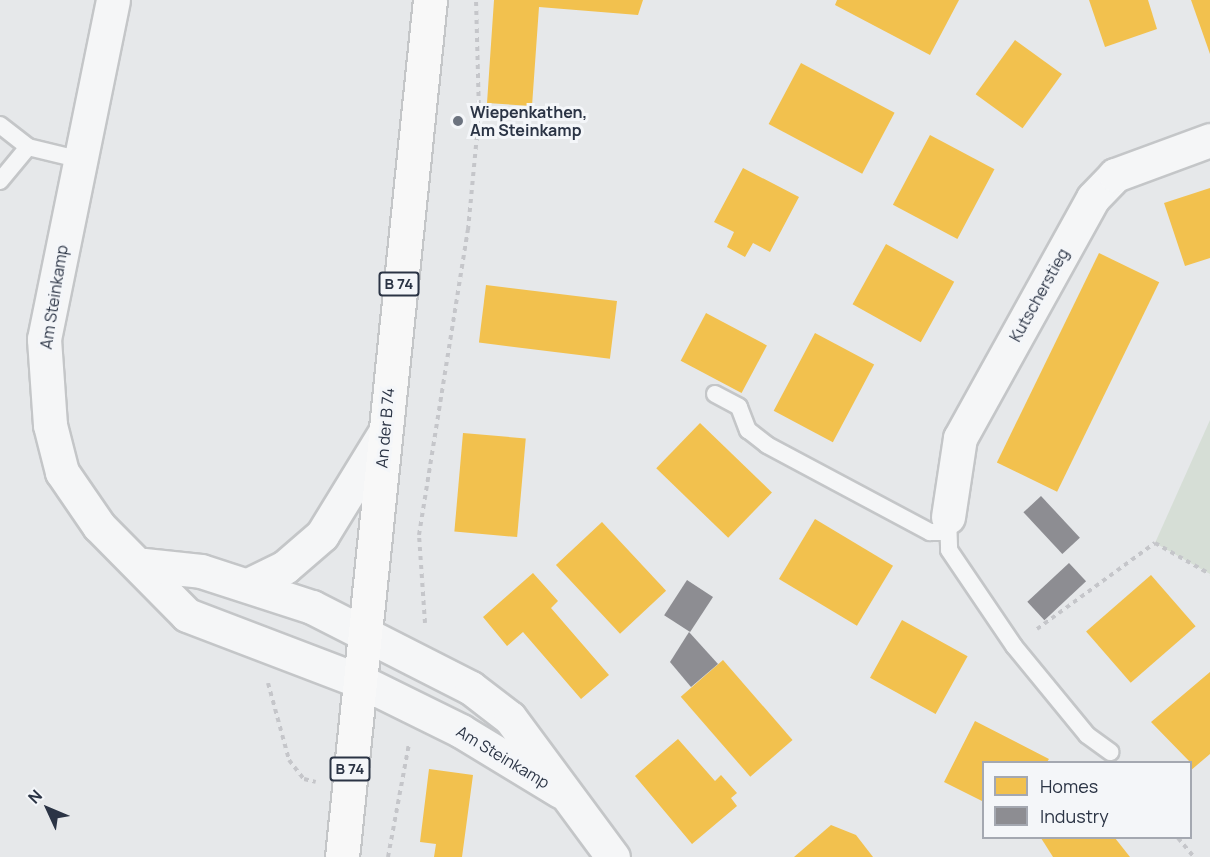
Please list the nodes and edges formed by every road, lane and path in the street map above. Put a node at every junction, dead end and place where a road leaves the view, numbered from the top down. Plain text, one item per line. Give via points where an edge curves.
1 (113, 0) edge
2 (430, 0) edge
3 (477, 0) edge
4 (0, 124) edge
5 (1210, 140) edge
6 (28, 147) junction
7 (78, 159) junction
8 (0, 181) edge
9 (715, 394) dead end
10 (384, 434) junction
11 (948, 517) junction
12 (144, 565) junction
13 (1210, 574) edge
14 (248, 585) junction
15 (364, 633) junction
16 (1014, 646) junction
17 (420, 661) junction
18 (262, 673) dead end
19 (360, 681) junction
20 (414, 707) junction
21 (1110, 752) dead end
22 (348, 790) junction
23 (560, 791) junction
24 (396, 799) junction
25 (1180, 839) edge
26 (342, 857) edge
27 (388, 857) edge
28 (613, 857) edge
29 (1194, 857) edge

1 - 7 street, Am Steinkamp
2 - 10 main road, An der B 74 / B 74
3 - 17 path via 479,114 468,230 418,535 427,608
4 - 6 lane
5 - 11 street, Kutscherstieg via 1115,175 1093,198 960,438
6 - 7 lane
6 - 8 lane
7 - 12 street, Am Steinkamp via 44,339 50,425 62,472 80,502
9 - 11 lane via 739,407 748,430 767,445 930,532 940,532
10 - 14 street via 322,536 285,567
10 - 15 main road, An der B 74 / B 74
11 - 16 lane via 949,549
12 - 14 street, Am Steinkamp via 201,571
12 - 19 street, Am Steinkamp via 187,615
13 - 16 path via 1155,543
14 - 15 street, Am Steinkamp
15 - 17 street, Am Steinkamp
15 - 19 main road, An der B 74 / B 74
16 - 21 lane via 1087,735
17 - 23 street, Am Steinkamp via 471,688 510,718
18 - 22 path via 298,772
19 - 20 street, Am Steinkamp
19 - 22 main road, An der B 74 / B 74
20 - 23 street, Am Steinkamp
20 - 24 path via 405,783
22 - 24 path
22 - 26 main road, An der B 74 / B 74
23 - 28 street
24 - 27 path
25 - 29 path

